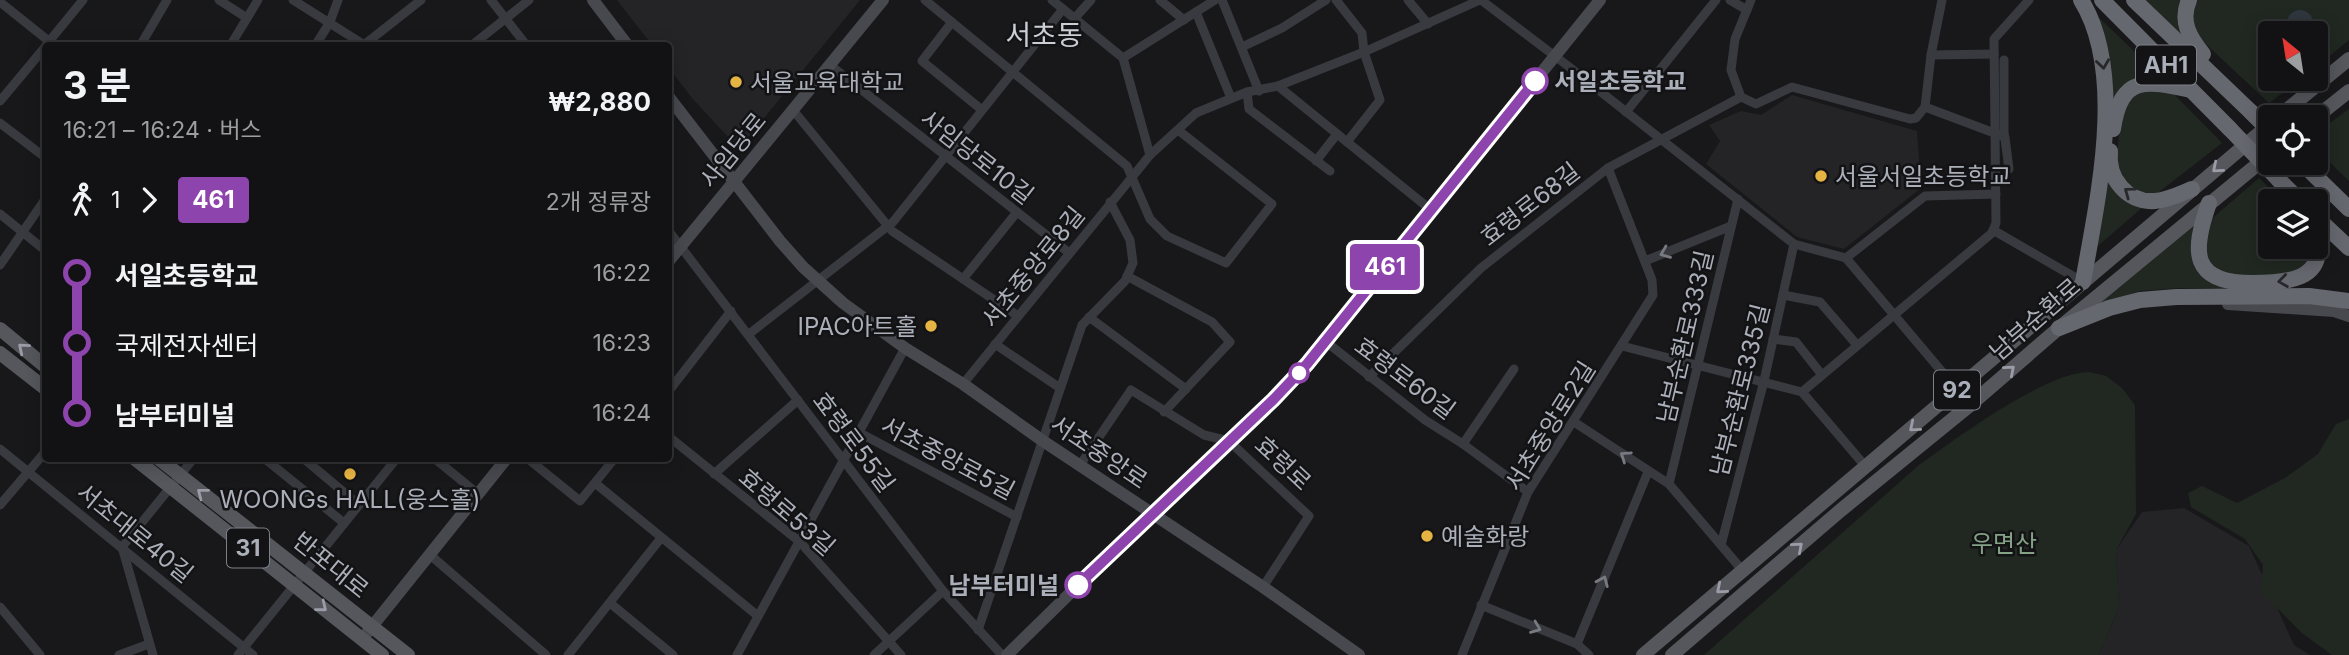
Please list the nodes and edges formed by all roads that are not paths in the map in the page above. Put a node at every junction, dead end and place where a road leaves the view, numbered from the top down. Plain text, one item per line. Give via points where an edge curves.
1 (83, 0) edge
2 (167, 0) edge
3 (219, 0) edge
4 (258, 0) edge
5 (293, 0) edge
6 (338, 0) edge
7 (421, 0) edge
8 (491, 0) edge
9 (529, 0) edge
10 (593, 0) edge
11 (883, 0) edge
12 (925, 0) edge
13 (1052, 0) edge
14 (1091, 0) edge
15 (1160, 0) edge
16 (1215, 0) edge
17 (1222, 0) edge
18 (1326, 0) edge
19 (1336, 0) edge
20 (1408, 0) edge
21 (1480, 0) edge
22 (1600, 0) edge
23 (1716, 0) edge
24 (1730, 0) edge
25 (1942, 0) edge
26 (2029, 0) edge
27 (2081, 0) edge
28 (2102, 0) edge
29 (2134, 0) edge
30 (2189, 0) edge
31 (2, 3) edge
32 (1749, 5) edge
33 (1063, 9) junction
34 (1196, 12) junction
35 (247, 18) junction
36 (505, 18) junction
37 (1074, 19) junction
38 (1184, 20) junction
39 (330, 22) junction
40 (952, 22) junction
41 (1428, 24) junction
42 (46, 42) edge
43 (51, 42) edge
44 (142, 42) edge
45 (232, 42) edge
46 (318, 42) edge
47 (361, 42) edge
48 (370, 42) edge
49 (476, 42) edge
50 (524, 42) edge
51 (625, 42) edge
52 (1242, 47) junction
53 (1364, 52) junction
54 (42, 53) edge
55 (1994, 54) junction
56 (1931, 55) junction
57 (1555, 56) junction
58 (1123, 58) junction
59 (2349, 59) edge
60 (2004, 60) dead end
61 (830, 65) junction
62 (1012, 71) junction
63 (1278, 86) junction
64 (2190, 90) junction
65 (1259, 91) junction
66 (2349, 91) edge
67 (1247, 92) junction
68 (2237, 96) junction
69 (1741, 97) junction
70 (1231, 99) junction
71 (0, 101) edge
72 (2293, 105) edge
73 (672, 106) edge
74 (1925, 107) junction
75 (2328, 108) edge
76 (793, 110) junction
77 (982, 110) junction
78 (1626, 112) junction
79 (2258, 119) edge
80 (0, 123) edge
81 (1178, 130) junction
82 (1337, 134) junction
83 (1995, 134) junction
84 (2258, 134) edge
85 (1663, 139) junction
86 (1347, 142) junction
87 (1150, 155) junction
88 (42, 156) edge
89 (945, 156) junction
90 (1316, 161) junction
91 (2258, 164) edge
92 (1608, 168) junction
93 (1330, 171) dead end
94 (2314, 175) edge
95 (1133, 176) junction
96 (734, 181) junction
97 (2192, 189) junction
98 (2288, 189) edge
99 (1996, 194) junction
100 (1738, 199) junction
101 (1110, 202) junction
102 (2209, 203) junction
103 (42, 204) edge
104 (2349, 209) edge
105 (1430, 210) junction
106 (1017, 212) junction
107 (0, 214) edge
108 (888, 226) junction
109 (1731, 226) junction
110 (2328, 228) edge
111 (1993, 229) junction
112 (23, 233) junction
113 (672, 235) edge
114 (1794, 244) junction
115 (681, 247) junction
116 (42, 248) edge
117 (2349, 248) edge
118 (1068, 252) junction
119 (672, 257) edge
120 (1846, 257) junction
121 (2316, 259) edge
122 (1645, 261) junction
123 (0, 264) edge
124 (1127, 276) junction
125 (963, 279) junction
126 (817, 281) junction
127 (2083, 282) junction
128 (1783, 295) junction
129 (2140, 300) junction
130 (2349, 301) edge
131 (731, 311) junction
132 (1894, 314) junction
133 (1017, 316) junction
134 (2349, 316) edge
135 (1089, 317) junction
136 (2059, 328) junction
137 (0, 329) edge
138 (749, 334) junction
139 (1773, 339) junction
140 (1325, 341) junction
141 (995, 344) junction
142 (1857, 345) junction
143 (1622, 346) junction
144 (905, 348) junction
145 (0, 354) edge
146 (42, 364) edge
147 (1697, 366) junction
148 (1514, 369) dead end
149 (1822, 375) junction
150 (1369, 377) junction
151 (1763, 382) junction
152 (963, 384) junction
153 (42, 386) edge
154 (672, 387) edge
155 (1060, 388) junction
156 (1186, 389) junction
157 (1958, 389) junction
158 (1801, 392) junction
159 (798, 400) junction
160 (1970, 405) junction
161 (1164, 412) junction
162 (1574, 422) junction
163 (860, 433) junction
164 (672, 439) edge
165 (1043, 441) junction
166 (1229, 441) junction
167 (1463, 444) junction
168 (0, 449) edge
169 (42, 457) edge
170 (842, 461) junction
171 (141, 462) edge
172 (161, 462) edge
173 (191, 462) edge
174 (269, 462) edge
175 (310, 462) edge
176 (394, 462) edge
177 (438, 462) edge
178 (504, 462) edge
179 (532, 462) edge
180 (612, 462) edge
181 (1080, 465) junction
182 (1866, 467) junction
183 (29, 472) junction
184 (1648, 472) junction
185 (714, 474) junction
186 (175, 482) junction
187 (594, 483) junction
188 (1669, 484) junction
189 (1528, 492) junction
190 (478, 494) junction
191 (0, 505) edge
192 (359, 505) junction
193 (1152, 513) junction
194 (1017, 517) junction
195 (344, 523) junction
196 (661, 538) junction
197 (800, 542) junction
198 (1721, 545) junction
199 (122, 547) junction
200 (429, 554) junction
201 (1743, 571) junction
202 (304, 572) junction
203 (295, 585) junction
204 (1263, 587) junction
205 (943, 591) junction
206 (610, 603) junction
207 (1481, 605) junction
208 (0, 607) edge
209 (758, 616) junction
210 (372, 625) junction
211 (978, 630) junction
212 (362, 639) junction
213 (888, 642) junction
214 (149, 644) junction
215 (1577, 644) junction
216 (242, 653) edge
217 (40, 655) edge
218 (119, 655) edge
219 (153, 655) edge
220 (253, 655) edge
221 (381, 655) edge
222 (408, 655) edge
223 (546, 655) edge
224 (568, 655) edge
225 (673, 655) edge
226 (737, 655) edge
227 (874, 655) edge
228 (901, 655) edge
229 (1004, 655) edge
230 (1359, 655) edge
231 (1462, 655) edge
232 (1589, 655) edge
233 (1643, 655) edge
234 (1672, 655) edge

1 - 43 street
2 - 44 street
3 - 35 street
4 - 35 street
5 - 39 street
6 - 39 street
7 - 48 street
8 - 36 street
9 - 36 street
10 - 51 main road
11 - 61 main road, 사임당로
12 - 40 street
13 - 33 street
14 - 37 street
15 - 38 street
16 - 34 street
17 - 52 street
18 - 52 street
19 - 53 street via 1362,33
20 - 41 street
21 - 41 street, 서초중앙로8길
21 - 57 street
22 - 57 main road, 효령로
23 - 78 street
24 - 32 street
25 - 56 street
26 - 55 street via 1994,39
27 -> 127 highway via 2101,48 2106,104 2097,214
28 - 64 highway, AH1
29 - 68 highway, AH1
30 - 68 highway via 2185,17 2190,36
31 - 42 street
32 - 69 street via 1735,39 1731,70
33 - 37 street
33 - 62 street
34 - 38 street
34 - 70 street
35 - 45 street
36 - 49 street
36 - 50 street
37 - 58 street
38 - 58 street
39 - 46 street
39 - 47 street
40 - 62 street
40 - 77 street via 922,61
41 - 53 street, 서초중앙로8길
52 - 65 street
53 - 63 street, 서초중앙로8길
53 - 86 street via 1380,100
54 - 71 street
55 - 56 street
55 - 83 street
56 - 74 street
57 - 78 street
57 - 105 main road, 효령로
58 - 87 street
59 - 72 main road
60 - 83 street via 2009,169 2004,136
61 - 76 main road, 사임당로
61 - 89 street, 사임당로10길
62 - 77 street
62 - 95 street via 1127,166
63 - 65 street, 서초중앙로8길
63 - 82 street
97 -> 64 highway via 2163,200 2139,199 2118,183 2109,160 2116,109 2126,94 2149,84
64 - 98 highway, AH1, bridge
65 - 67 street, 서초중앙로8길
66 - 75 main road
67 - 70 street, 서초중앙로8길
67 - 90 street via 1249,109
68 - 79 highway, AH1, bridge
69 - 74 street, 효령로68길 via 1756,104 1792,87 1910,119
69 - 85 street, 효령로68길
70 - 81 street, 서초중앙로8길 via 1196,113
73 - 96 main road, 서초중앙로
74 - 83 street
76 - 96 main road, 사임당로
76 - 108 street
77 - 89 street
78 - 85 street
80 - 88 street
81 - 87 street, 서초중앙로8길
81 - 95 street via 1272,204 1226,263 1167,236 1150,219
82 - 86 street
82 - 90 street
83 - 99 street
84 -> 97 main road, 남부순환로 / 92
85 - 92 street, 효령로68길
85 - 100 street
86 - 105 street
87 - 95 street, 서초중앙로8길
89 - 106 street, 사임당로10길
89 - 108 street
90 - 93 street
91 - 102 main road, 남부순환로 / 92
92 - 122 street, 서초중앙로2길
92 - 150 street, 효령로68길 via 1481,268
94 - 104 highway
95 - 101 street, 서초중앙로8길
96 - 115 main road, 사임당로
96 - 126 main road, 서초중앙로
97 - 127 main road, 남부순환로 / 92
99 - 111 street
99 - 120 street via 1925,196
100 - 109 street, 남부순환로333길
100 - 114 street
101 - 118 street, 서초중앙로8길
101 - 124 street via 1130,240 1133,263
121 -> 102 highway via 2310,270 2281,283 2225,282 2208,271 2198,250 2199,230
102 - 136 main road, 남부순환로 / 92
103 - 112 street
105 - 140 main road, 효령로
106 - 118 street, 사임당로10길
106 - 125 street
107 - 112 street
108 - 125 street
108 - 126 street
109 -> 122 street
109 - 147 street, 남부순환로333길
110 - 117 highway
111 - 127 street, 남부순환로
111 - 132 street
112 - 116 street
112 - 123 street
113 - 115 street, 효령로55길
114 - 120 street
114 - 128 street, 남부순환로335길
115 - 119 main road, 사임당로
115 - 131 street, 효령로55길
118 - 133 street, 서초중앙로8길
120 - 132 street
122 - 143 street, 서초중앙로2길 via 1653,295
124 - 135 street, 서초중앙로5길
124 - 156 street via 1212,322 1230,342
125 - 133 street
126 - 138 street
126 - 144 main road, 서초중앙로
127 - 157 main road, 남부순환로 / 92
128 - 139 street, 남부순환로335길
128 - 142 street via 1820,302
129 - 130 highway via 2309,296
129 - 134 main road via 2334,311
129 - 136 highway
131 - 138 street, 효령로55길
131 - 154 street
132 - 142 street
132 - 157 street
133 - 141 street, 서초중앙로8길
135 - 155 street, 서초중앙로5길
135 - 156 street
160 -> 136 main road, 남부순환로 / 92
146 -> 137 main road
138 - 159 street, 효령로55길
139 - 149 street via 1796,342
139 - 151 street, 남부순환로335길
140 - 150 street, 효령로60길
140 - 166 main road, 효령로
141 - 152 street, 서초중앙로8길
141 - 155 street
142 - 149 street
143 - 147 street
143 - 162 street, 서초중앙로2길
144 - 152 main road, 서초중앙로
144 - 163 street
145 - 153 main road
147 - 151 street
147 - 188 street, 남부순환로333길
148 - 167 street, 효령로60길
149 - 158 street
150 - 167 street, 효령로60길
151 - 158 street
151 - 198 street, 남부순환로335길
152 - 165 main road, 서초중앙로
155 - 165 street, 서초중앙로5길
156 - 161 street
157 - 160 street
157 -> 182 main road, 남부순환로 / 92
158 - 182 street
159 - 170 street, 효령로55길
159 - 185 street
234 -> 160 main road, 남부순환로 / 92
161 - 166 street via 1204,435
161 - 181 street via 1131,390
184 -> 162 street
162 - 189 street, 서초중앙로2길
163 - 170 street
163 - 194 street, 서초중앙로5길
164 - 185 street, 효령로53길
165 - 181 main road, 서초중앙로
165 - 194 street, 서초중앙로5길
166 - 193 main road, 효령로
166 - 204 street, 효령로 via 1309,516
167 - 189 street, 효령로60길
168 - 183 street, 서초대로40길
169 - 183 street
170 - 197 street
170 - 205 street, 효령로55길
171 - 186 main road, 반포대로 / 31
172 - 186 main road, 반포대로 / 31
173 - 186 street
174 - 195 street
175 - 192 street
176 - 192 street
177 - 190 street
178 - 190 main road
179 - 187 street via 580,501
180 - 187 street
181 - 193 main road, 서초중앙로
182 - 201 main road, 남부순환로 / 92
183 - 191 street
183 - 199 street, 서초대로40길
184 - 188 street
215 -> 184 street
185 - 197 street, 효령로53길
186 - 199 street
202 -> 186 main road, 반포대로 / 31
186 - 203 main road, 반포대로 / 31
187 - 196 street
188 - 198 street
189 - 207 street, 서초중앙로2길
190 - 200 main road
192 - 195 street
193 - 204 main road, 서초중앙로
193 - 229 main road, 효령로
194 - 211 street, 서초중앙로5길
195 - 202 street
196 - 206 street
196 - 209 street
197 - 209 street
197 - 213 street, 효령로53길
198 - 201 street
199 - 214 street
199 - 216 street, 서초대로40길
200 - 210 main road
200 - 223 street
201 -> 233 main road, 남부순환로 / 92
202 - 203 street
202 - 210 main road, 반포대로 / 31
203 -> 212 main road, 반포대로 / 31
203 - 216 street
204 - 230 main road, 서초중앙로
205 - 211 street, 효령로55길
205 - 213 street
206 - 224 street
206 - 225 street
207 -> 215 street
207 - 231 street, 서초중앙로2길
208 - 217 street
209 - 226 street
210 - 212 main road
210 - 222 main road, 반포대로 / 31
211 - 229 street, 효령로55길
212 - 221 main road, 반포대로 / 31
213 - 227 street
213 - 228 street, 효령로53길
214 - 218 street
214 - 219 street
215 - 232 street
216 - 220 street, 서초대로40길

